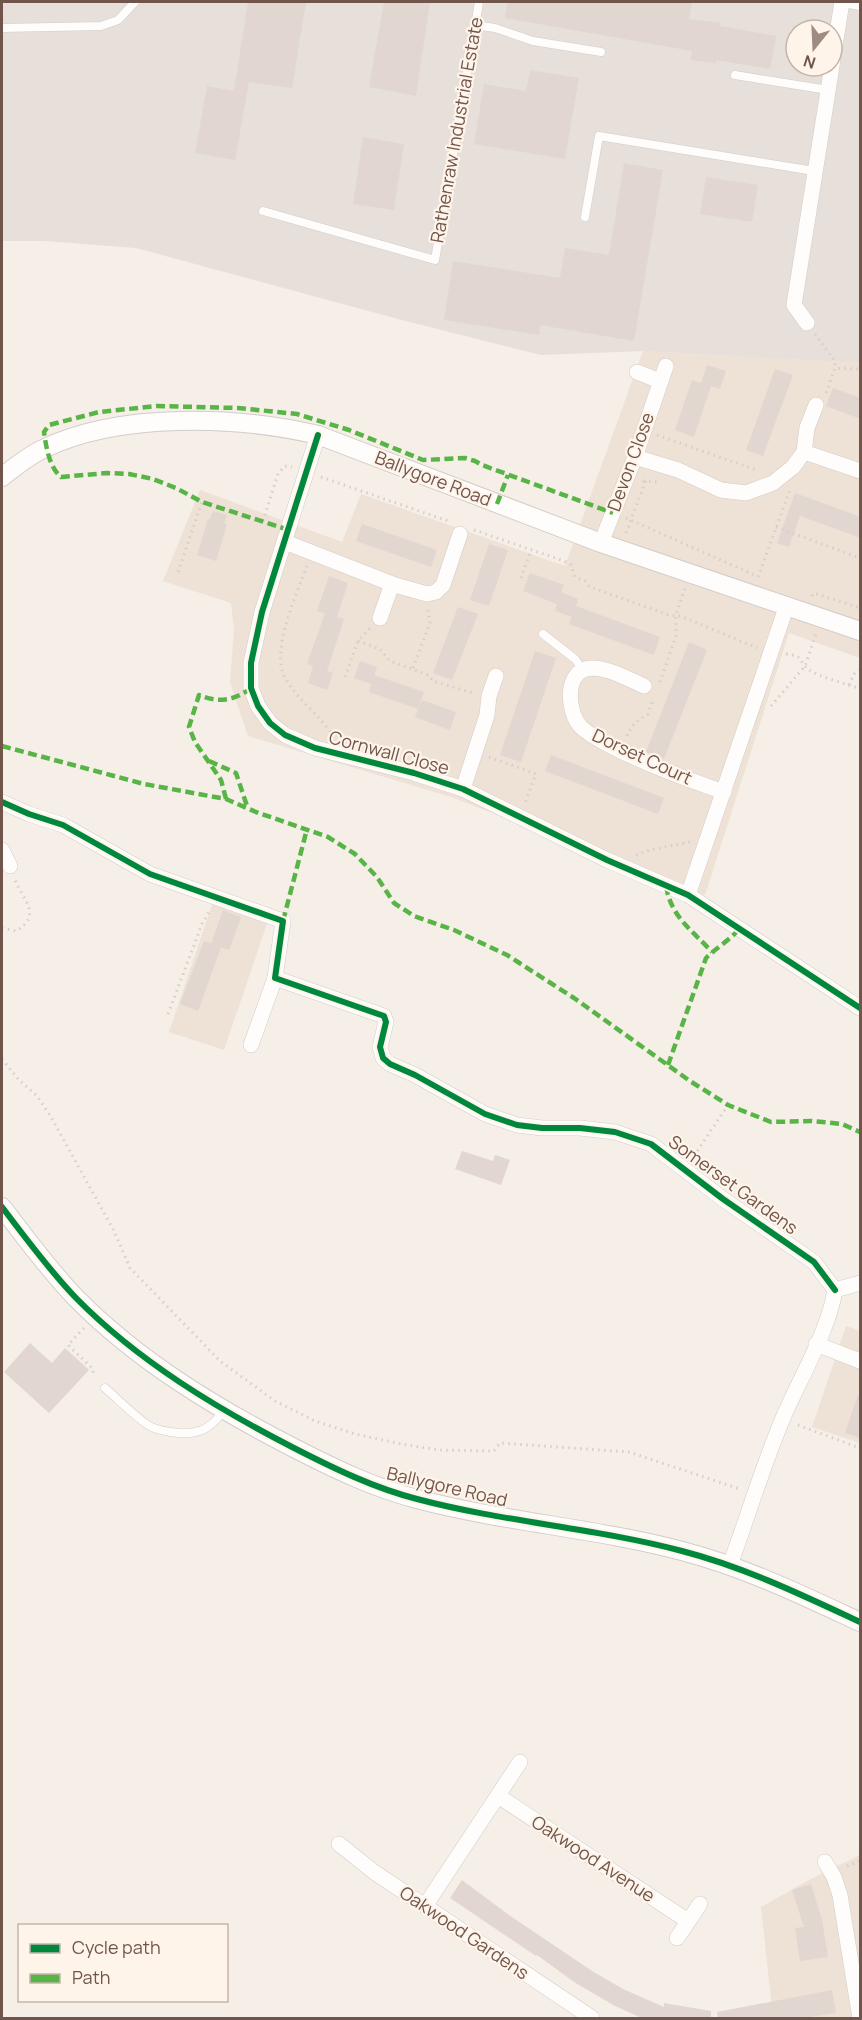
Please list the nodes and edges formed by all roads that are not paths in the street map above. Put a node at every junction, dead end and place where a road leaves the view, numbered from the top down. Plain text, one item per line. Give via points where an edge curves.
1 (135, 2) edge
2 (479, 2) edge
3 (842, 2) edge
4 (861, 6) edge
5 (839, 18) edge
6 (475, 25) junction
7 (2, 28) edge
8 (601, 52) dead end
9 (735, 75) dead end
10 (830, 78) edge
11 (828, 90) junction
12 (814, 171) junction
13 (263, 211) dead end
14 (585, 217) dead end
15 (807, 323) road end
16 (666, 366) dead end
17 (637, 372) dead end
18 (660, 381) junction
19 (816, 405) road end
20 (318, 435) junction
21 (804, 452) junction
22 (635, 457) junction
23 (861, 471) edge
24 (2, 477) edge
25 (461, 529) road end
26 (285, 542) junction
27 (601, 543) junction
28 (392, 584) junction
29 (787, 605) junction
30 (380, 618) road end
31 (861, 631) edge
32 (543, 634) dead end
33 (583, 670) junction
34 (496, 676) dead end
35 (652, 690) road end
36 (463, 789) junction
37 (724, 792) junction
38 (2, 802) edge
39 (2, 850) edge
40 (10, 867) road end
41 (688, 895) junction
42 (275, 978) junction
43 (861, 1008) edge
44 (250, 1045) dead end
45 (2, 1206) edge
46 (861, 1283) edge
47 (835, 1290) junction
48 (816, 1344) junction
49 (861, 1361) edge
50 (105, 1388) dead end
51 (224, 1410) junction
52 (730, 1565) junction
53 (861, 1622) edge
54 (520, 1762) dead end
55 (498, 1796) junction
56 (339, 1844) dead end
57 (825, 1862) dead end
58 (700, 1904) dead end
59 (425, 1906) junction
60 (688, 1921) junction
61 (677, 1938) dead end
62 (592, 2019) edge
63 (860, 2019) edge

1 - 7 lane via 118,20 101,26
2 - 6 lane, Rathenraw Industrial Estate
3 - 4 lane
3 - 5 street
6 - 8 lane via 533,41
6 - 13 lane, Rathenraw Industrial Estate via 435,260
9 - 11 lane
10 - 11 street
11 - 12 street
12 - 14 lane via 599,136
12 - 15 street via 795,305
16 - 18 street, Devon Close
17 - 18 street
18 - 22 street, Devon Close
19 - 21 street via 807,428
20 - 24 street, Ballygore Road via 232,423 132,425 46,447
20 - 26 street, Cornwall Close
20 - 27 street, Ballygore Road
21 - 22 street via 773,483 746,493 721,490 678,470
21 - 23 street
22 - 27 street, Devon Close
25 - 28 street via 443,585 436,592 427,594
26 - 28 street
26 - 36 street, Cornwall Close via 251,663 251,688 270,723 285,735 315,748
27 - 29 street, Ballygore Road via 690,572 755,584
28 - 30 street
29 - 31 street, Ballygore Road
29 - 37 street
32 - 33 lane
33 - 35 street via 607,671
33 - 37 street, Dorset Court via 576,675 570,707 586,732 672,774
34 - 36 street, Cornwall Close
36 - 41 street, Cornwall Close
37 - 41 street
38 - 42 street via 63,825 150,874 283,921
39 - 40 street
41 - 43 street, Cornwall Close
42 - 44 street
42 - 47 street, Somerset Gardens via 384,1016 380,1047 386,1061 485,1114 517,1125 615,1132 651,1144 814,1262
45 - 51 street, Ballygore Road via 56,1274 96,1316 161,1369
46 - 47 street
47 - 48 street
48 - 49 street
48 - 52 street via 782,1419
50 - 51 lane via 150,1426 167,1432 200,1432
51 - 52 street, Ballygore Road via 338,1470 406,1496 659,1546
52 - 53 street, Ballygore Road
54 - 55 street
55 - 59 street
55 - 60 street, Oakwood Avenue
56 - 59 street, Oakwood Gardens
57 - 63 street via 840,1896
58 - 60 street
59 - 62 street, Oakwood Gardens
60 - 61 street

